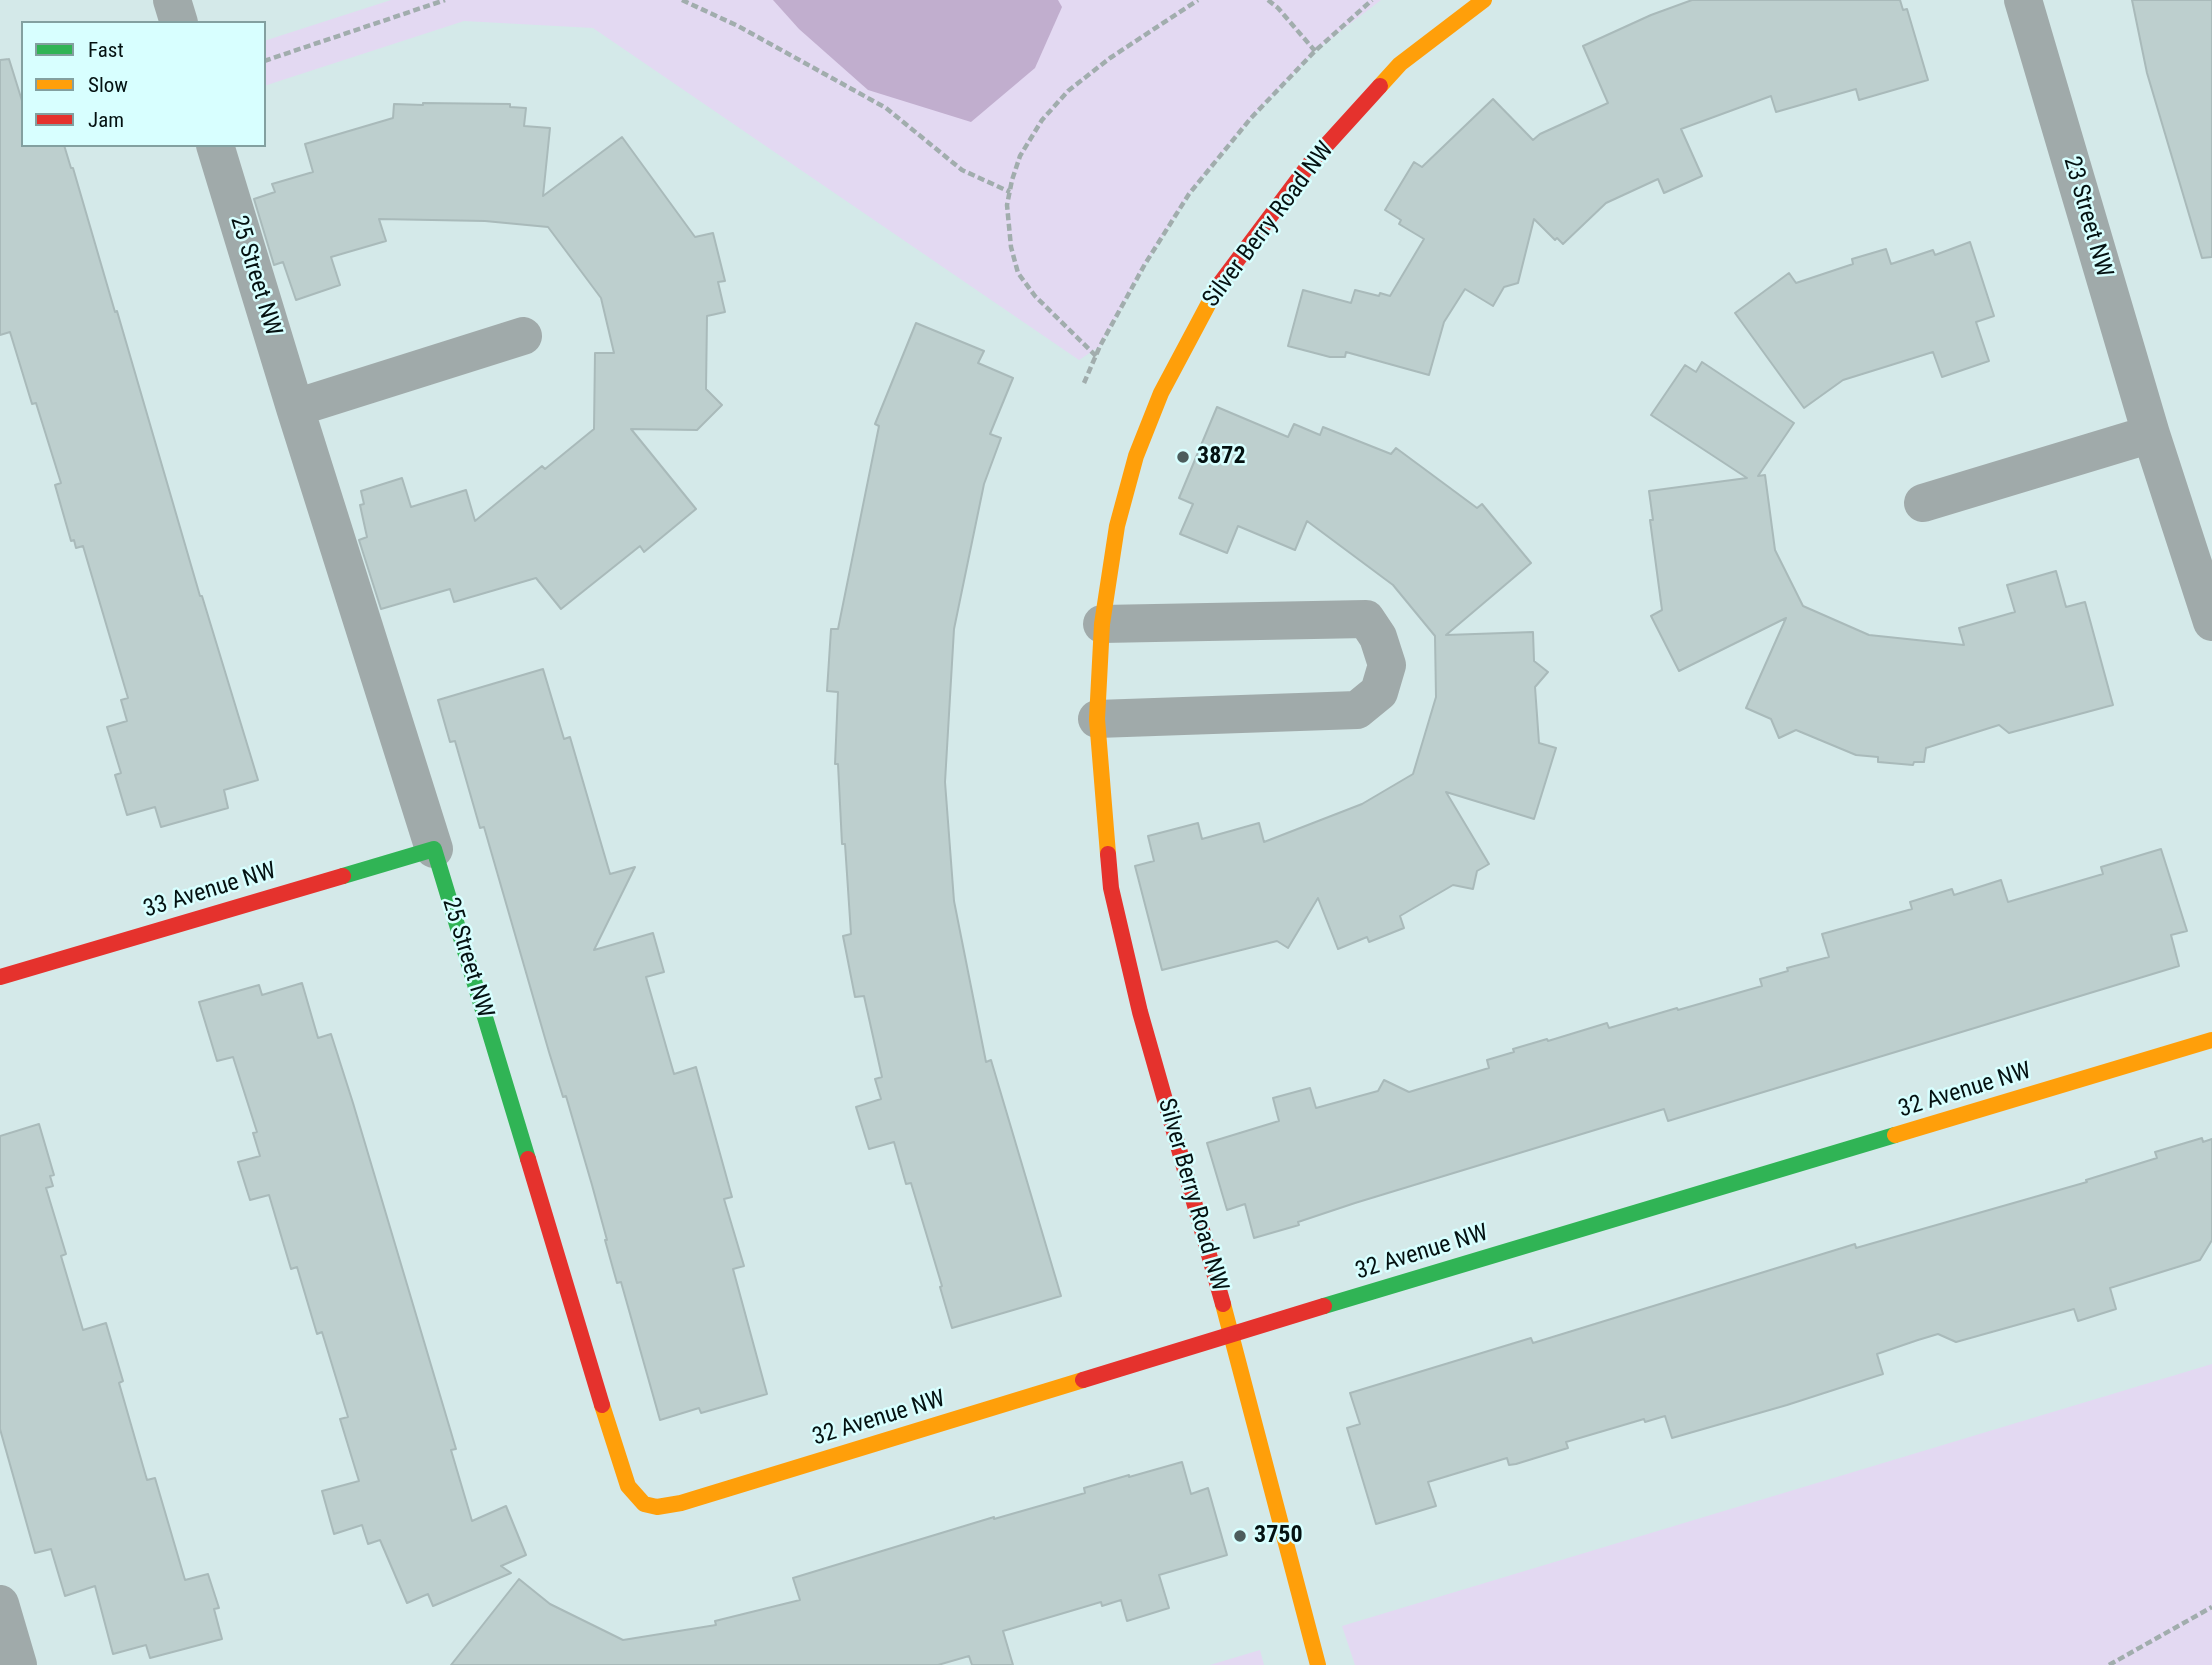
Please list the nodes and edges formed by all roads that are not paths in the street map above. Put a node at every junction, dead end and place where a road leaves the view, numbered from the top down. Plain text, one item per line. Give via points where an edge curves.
1 (172, 0) edge
2 (1484, 0) edge
3 (2023, 0) edge
4 (178, 21) edge
5 (216, 147) edge
6 (523, 336) dead end
7 (295, 408) junction
8 (2151, 434) junction
9 (1923, 503) dead end
10 (2212, 622) edge
11 (1102, 624) junction
12 (1097, 719) junction
13 (434, 849) junction
14 (0, 977) edge
15 (2212, 1040) edge
16 (1232, 1334) junction
17 (644, 1504) joint
18 (0, 1604) edge
19 (18, 1665) edge
20 (1318, 1665) edge

1 - 4 street
2 - 11 street, Silver Berry Road NW via 1399,64 1311,162 1218,285 1161,393 1136,456 1117,526
3 - 8 street, 23 Street NW
5 - 7 street, 25 Street NW
6 - 7 street
7 - 13 street, 25 Street NW
8 - 9 street
8 - 10 street, 23 Street NW
11 - 12 street, Silver Berry Road NW
11 - 12 street via 1366,619 1387,665 1379,692 1357,710
12 - 16 street, Silver Berry Road NW via 1111,888 1140,1012
13 - 14 street, 33 Avenue NW
13 - 17 street, 25 Street NW via 619,1460 628,1486
15 - 16 street, 32 Avenue NW
16 - 17 street, 32 Avenue NW via 681,1503
16 - 20 street, Silver Berry Road NW
18 - 19 street

